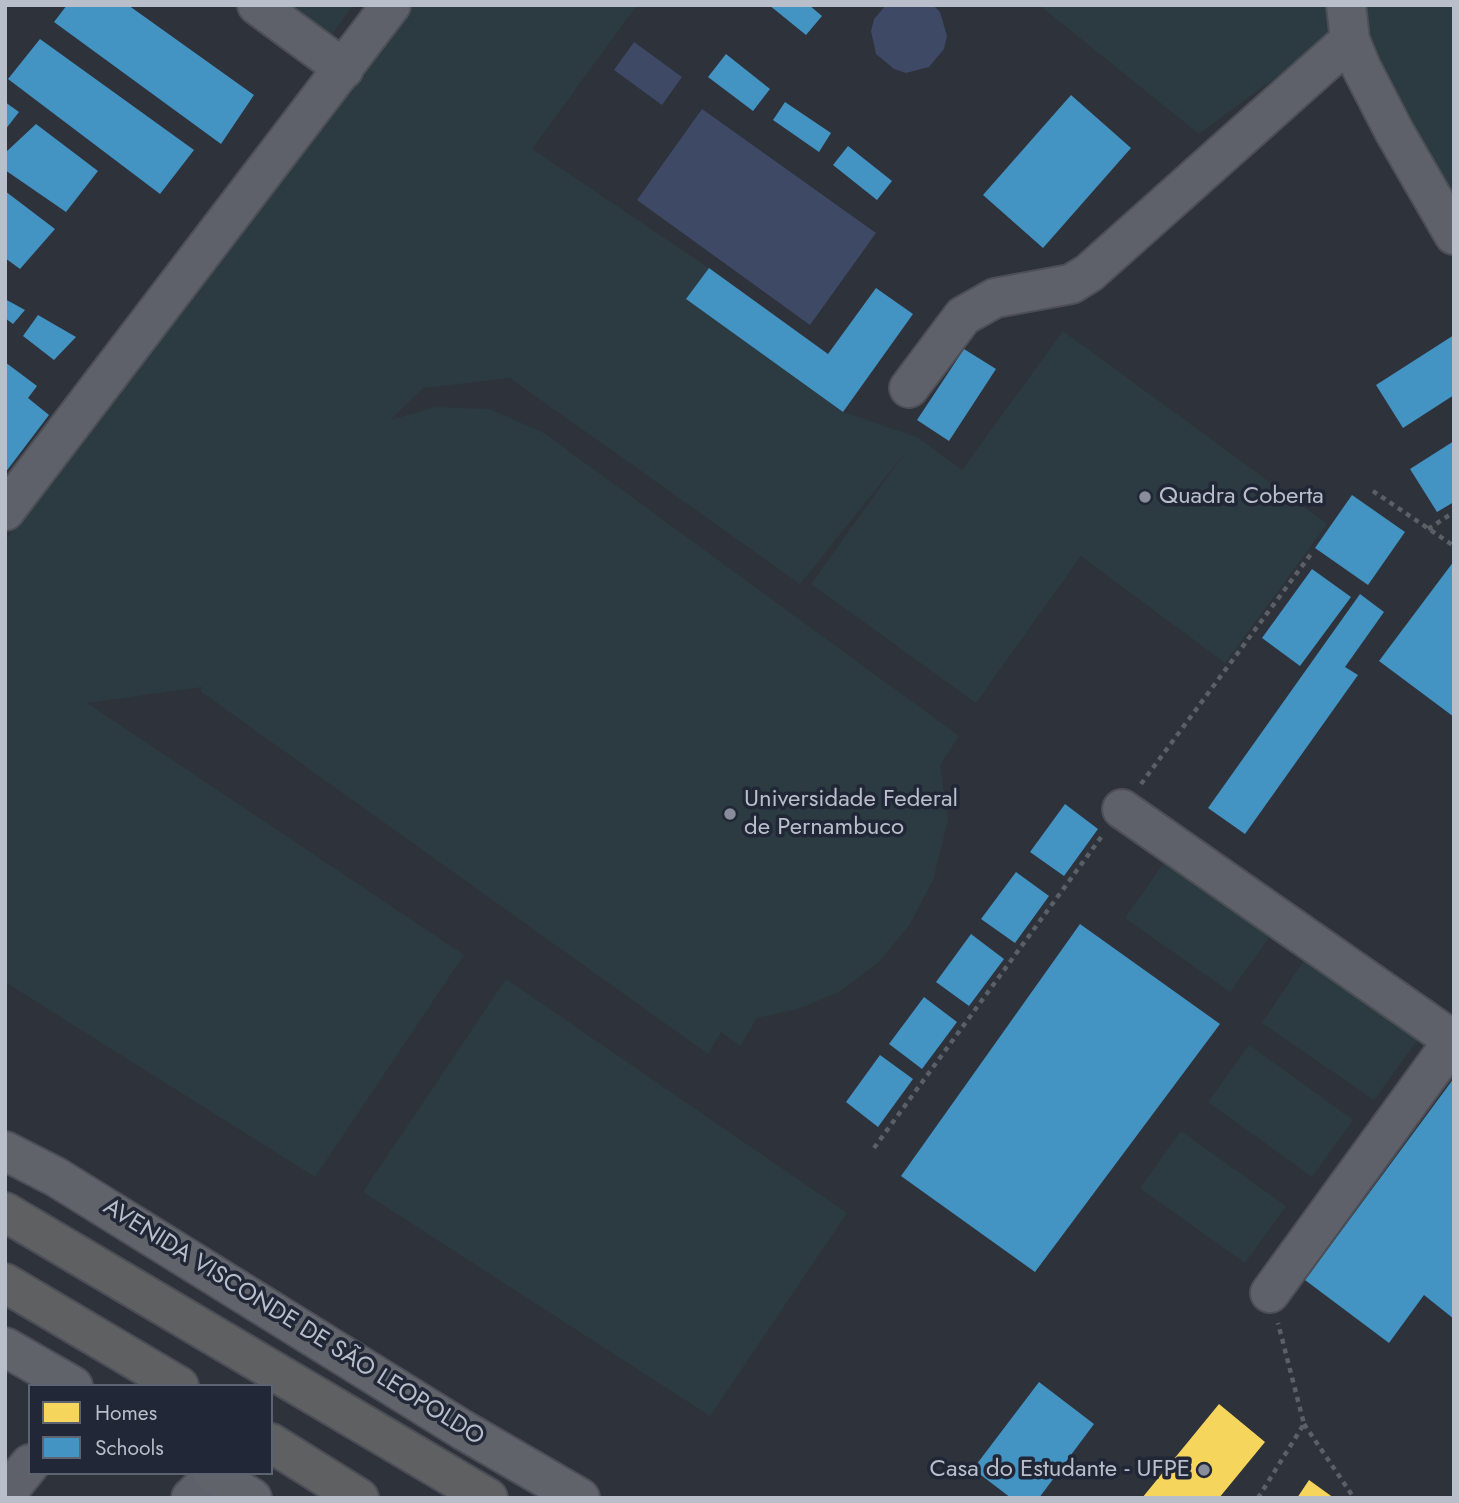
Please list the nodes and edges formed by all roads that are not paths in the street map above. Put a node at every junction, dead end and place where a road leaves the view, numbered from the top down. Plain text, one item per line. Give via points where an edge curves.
1 (257, 5) edge
2 (391, 5) edge
3 (1348, 23) edge
4 (344, 69) junction
5 (1454, 235) edge
6 (909, 388) dead end
7 (5, 511) edge
8 (1122, 809) road end
9 (1453, 1041) edge
10 (5, 1151) edge
11 (5, 1212) edge
12 (5, 1283) edge
13 (1270, 1293) road end
14 (5, 1347) edge
15 (70, 1384) edge
16 (176, 1384) edge
17 (273, 1444) edge
18 (28, 1467) edge
19 (206, 1482) edge
20 (5, 1496) edge
21 (252, 1498) edge
22 (359, 1498) edge
23 (488, 1498) edge
24 (580, 1498) edge

1 - 4 street
2 - 4 street
3 - 5 street via 1394,131
3 - 6 street via 1089,273 1071,284 995,298 963,316
4 - 7 street
8 - 9 street
9 - 13 street
10 - 24 main road, AVENIDA VISCONDE DE SÃO LEOPOLDO via 56,1177
11 - 23 highway, AVENIDA VISCONDE DE SÃO LEOPOLDO
12 - 16 highway
14 - 15 main road
17 - 22 highway
18 - 20 street
19 - 21 main road

